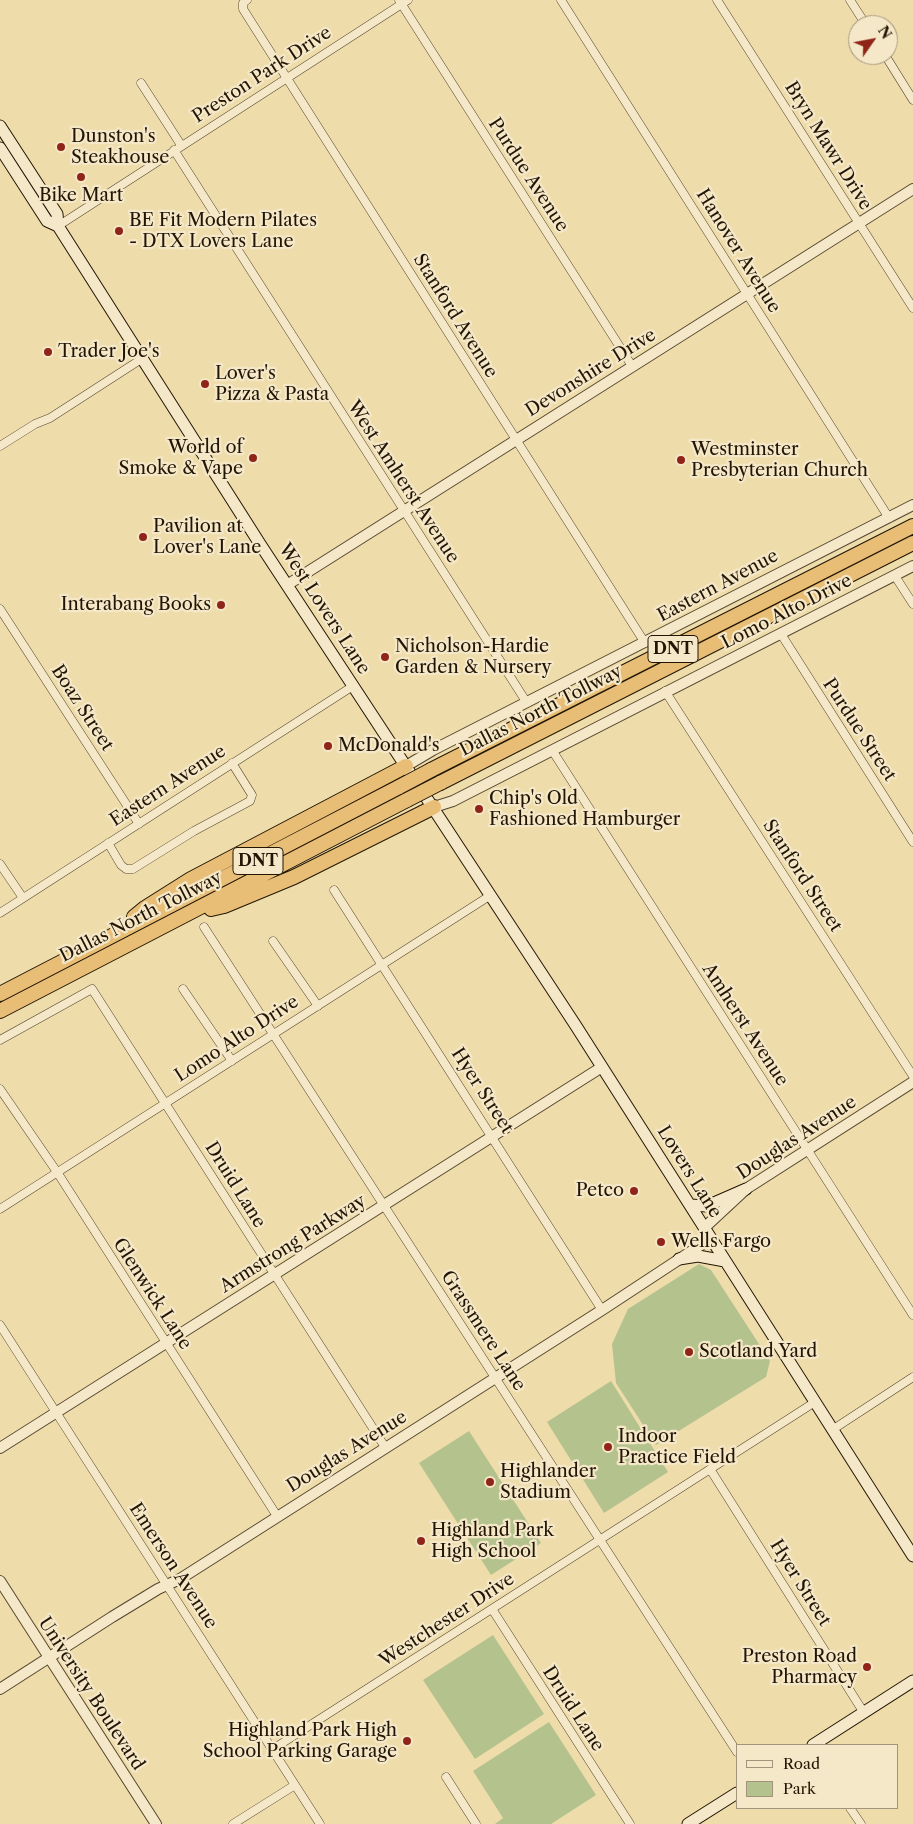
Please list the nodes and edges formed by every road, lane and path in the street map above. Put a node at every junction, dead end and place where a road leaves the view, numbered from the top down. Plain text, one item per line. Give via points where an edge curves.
1 (561, 0) edge
2 (717, 0) edge
3 (850, 0) edge
4 (403, 1) edge
5 (245, 2) edge
6 (860, 15) edge
7 (890, 65) edge
8 (286, 77) junction
9 (141, 83) dead end
10 (913, 100) edge
11 (0, 126) edge
12 (177, 147) junction
13 (0, 148) edge
14 (913, 189) edge
15 (858, 223) junction
16 (58, 226) junction
17 (748, 294) junction
18 (913, 308) edge
19 (143, 358) junction
20 (632, 366) junction
21 (515, 439) junction
22 (0, 446) edge
23 (913, 505) edge
24 (403, 510) junction
25 (889, 518) junction
26 (913, 526) edge
27 (913, 543) edge
28 (913, 566) edge
29 (895, 576) junction
30 (287, 585) junction
31 (913, 604) edge
32 (1, 614) edge
33 (780, 634) junction
34 (645, 643) junction
35 (353, 686) junction
36 (665, 691) junction
37 (527, 703) junction
38 (552, 750) junction
39 (232, 763) junction
40 (406, 766) junction
41 (434, 808) junction
42 (139, 824) junction
43 (913, 842) edge
44 (108, 843) junction
45 (0, 864) edge
46 (334, 890) dead end
47 (490, 895) junction
48 (23, 898) junction
49 (0, 913) edge
50 (188, 914) junction
51 (204, 927) dead end
52 (117, 933) junction
53 (273, 940) dead end
54 (382, 964) junction
55 (183, 990) dead end
56 (0, 994) edge
57 (318, 1006) junction
58 (0, 1011) edge
59 (274, 1034) junction
60 (0, 1040) edge
61 (232, 1061) junction
62 (602, 1066) junction
63 (913, 1076) edge
64 (913, 1082) edge
65 (0, 1089) edge
66 (166, 1104) junction
67 (492, 1136) junction
68 (807, 1149) junction
69 (57, 1172) junction
70 (746, 1189) junction
71 (385, 1205) junction
72 (690, 1205) junction
73 (0, 1209) edge
74 (704, 1228) junction
75 (710, 1238) junction
76 (679, 1259) junction
77 (724, 1261) junction
78 (274, 1276) junction
79 (602, 1310) junction
80 (913, 1315) edge
81 (0, 1325) edge
82 (166, 1344) junction
83 (495, 1378) junction
84 (913, 1378) edge
85 (815, 1402) junction
86 (58, 1412) junction
87 (832, 1430) junction
88 (385, 1447) junction
89 (0, 1448) edge
90 (710, 1469) junction
91 (276, 1516) junction
92 (600, 1539) junction
93 (913, 1556) edge
94 (0, 1581) edge
95 (167, 1585) junction
96 (492, 1609) junction
97 (48, 1658) junction
98 (913, 1681) edge
99 (0, 1689) edge
100 (864, 1713) junction
101 (815, 1744) edge
102 (273, 1750) junction
103 (736, 1750) edge
104 (446, 1778) dead end
105 (295, 1785) junction
106 (736, 1794) edge
107 (851, 1809) edge
108 (156, 1824) edge
109 (233, 1824) edge
110 (320, 1824) edge
111 (476, 1824) edge
112 (630, 1824) edge
113 (688, 1824) edge
114 (861, 1824) edge

1 - 17 street, Hanover Avenue
2 - 15 street, Bryn Mawr Drive
3 - 6 street
4 - 8 street, Preston Park Drive
4 - 20 street, Purdue Avenue
5 - 8 street, Stanford Avenue via 243,9
7 - 10 street
8 - 12 street, Preston Park Drive
8 - 21 street, Stanford Avenue
9 - 12 street, West Amherst Avenue
11 - 16 main road, West Lovers Lane via 58,214
12 - 16 street, Preston Park Drive
12 - 24 street, West Amherst Avenue
13 - 16 main road, West Lovers Lane via 47,221
14 - 15 street, Devonshire Drive
15 - 17 street, Devonshire Drive
15 - 18 street, Bryn Mawr Drive
16 - 19 main road, West Lovers Lane
17 - 20 street, Devonshire Drive
17 - 25 street, Hanover Avenue
19 - 22 street
19 - 30 main road, West Lovers Lane
20 - 21 street, Devonshire Drive
21 - 24 street, Devonshire Drive
21 - 34 street, Stanford Avenue
23 - 25 street, Eastern Avenue
24 - 30 street, Devonshire Drive
24 - 37 street, West Amherst Avenue
25 - 34 street, Eastern Avenue
26 - 52 highway, Dallas North Tollway / DNT, bridge
27 - 50 highway, Dallas North Tollway / DNT, bridge
28 - 29 street, Lomo Alto Drive
29 - 31 street
29 - 33 street, Lomo Alto Drive
30 - 35 main road, West Lovers Lane
32 - 42 street, Boaz Street
33 - 36 street, Lomo Alto Drive
33 - 43 street, Purdue Street
34 - 37 street, Eastern Avenue
35 - 39 street, Eastern Avenue
35 - 40 main road, West Lovers Lane
36 - 38 street, Lomo Alto Drive
36 - 63 street, Stanford Street
37 - 40 street, Eastern Avenue
38 - 41 street, Lomo Alto Drive
38 - 68 street, Amherst Avenue
39 - 42 street, Eastern Avenue
39 - 44 street via 252,795 250,801 133,869 122,865
40 - 41 main road, West Lovers Lane
40 - 52 highway via 191,879 145,908
41 - 47 main road, Lovers Lane
41 - 50 highway via 294,877 224,906
42 - 44 street, Eastern Avenue
44 - 48 street, Eastern Avenue
45 - 48 street
46 - 54 street, Hyer Street
47 - 54 street, Lomo Alto Drive
47 - 62 main road, Lovers Lane
48 - 49 street, Eastern Avenue
50 - 58 highway, Dallas North Tollway / DNT
51 - 59 street, Grassmere Lane
52 - 56 highway, Dallas North Tollway / DNT
53 - 57 street
54 - 57 street, Lomo Alto Drive
54 - 67 street, Hyer Street
55 - 61 street
57 - 59 street, Lomo Alto Drive
59 - 61 street, Lomo Alto Drive
59 - 71 street, Grassmere Lane
60 - 66 street, Druid Lane via 92,989
61 - 66 street, Lomo Alto Drive
62 - 67 street, Armstrong Parkway
62 - 72 main road, Lovers Lane
64 - 68 street, Douglas Avenue
65 - 69 street, Glenwick Lane
66 - 69 street, Lomo Alto Drive
66 - 78 street, Druid Lane
67 - 71 street, Armstrong Parkway
67 - 79 street, Hyer Street
68 - 70 street, Douglas Avenue
68 - 80 street, Amherst Avenue
69 - 73 street, Lomo Alto Drive
69 - 82 street, Glenwick Lane
70 - 72 main road via 707,1206
70 - 74 street, Douglas Avenue
71 - 78 street, Armstrong Parkway
71 - 83 street, Grassmere Lane
72 - 74 main road, Lovers Lane
74 - 75 main road, Lovers Lane
75 - 76 street, Douglas Avenue
75 - 77 main road, Lovers Lane
76 - 77 main road via 698,1256
76 - 79 street, Douglas Avenue
77 - 85 main road, Lovers Lane
78 - 82 street, Armstrong Parkway
78 - 88 street, Druid Lane
79 - 83 street, Douglas Avenue
81 - 86 street, Emerson Avenue
82 - 86 street, Armstrong Parkway
82 - 91 street, Glenwick Lane
83 - 88 street, Douglas Avenue
83 - 92 street, Grassmere Lane
84 - 87 street
85 - 87 main road, Lovers Lane
85 - 90 street, Westchester Drive
86 - 89 street, Armstrong Parkway
86 - 95 street, Emerson Avenue
87 - 93 main road, Lovers Lane
88 - 91 street, Douglas Avenue
90 - 92 street, Westchester Drive
90 - 100 street, Hyer Street
91 - 95 street, Douglas Avenue
92 - 96 street, Westchester Drive
92 - 103 street, Grassmere Lane
94 - 97 street, University Boulevard
95 - 97 street, Douglas Avenue
95 - 102 street, Emerson Avenue
96 - 102 street, Westchester Drive
96 - 112 street, Druid Lane
97 - 99 street, Douglas Avenue
97 - 108 street, University Boulevard
98 - 100 main road
100 - 101 main road
102 - 105 street, Emerson Avenue
104 - 111 street
105 - 109 street
105 - 110 street, Emerson Avenue
106 - 113 main road
107 - 114 street

